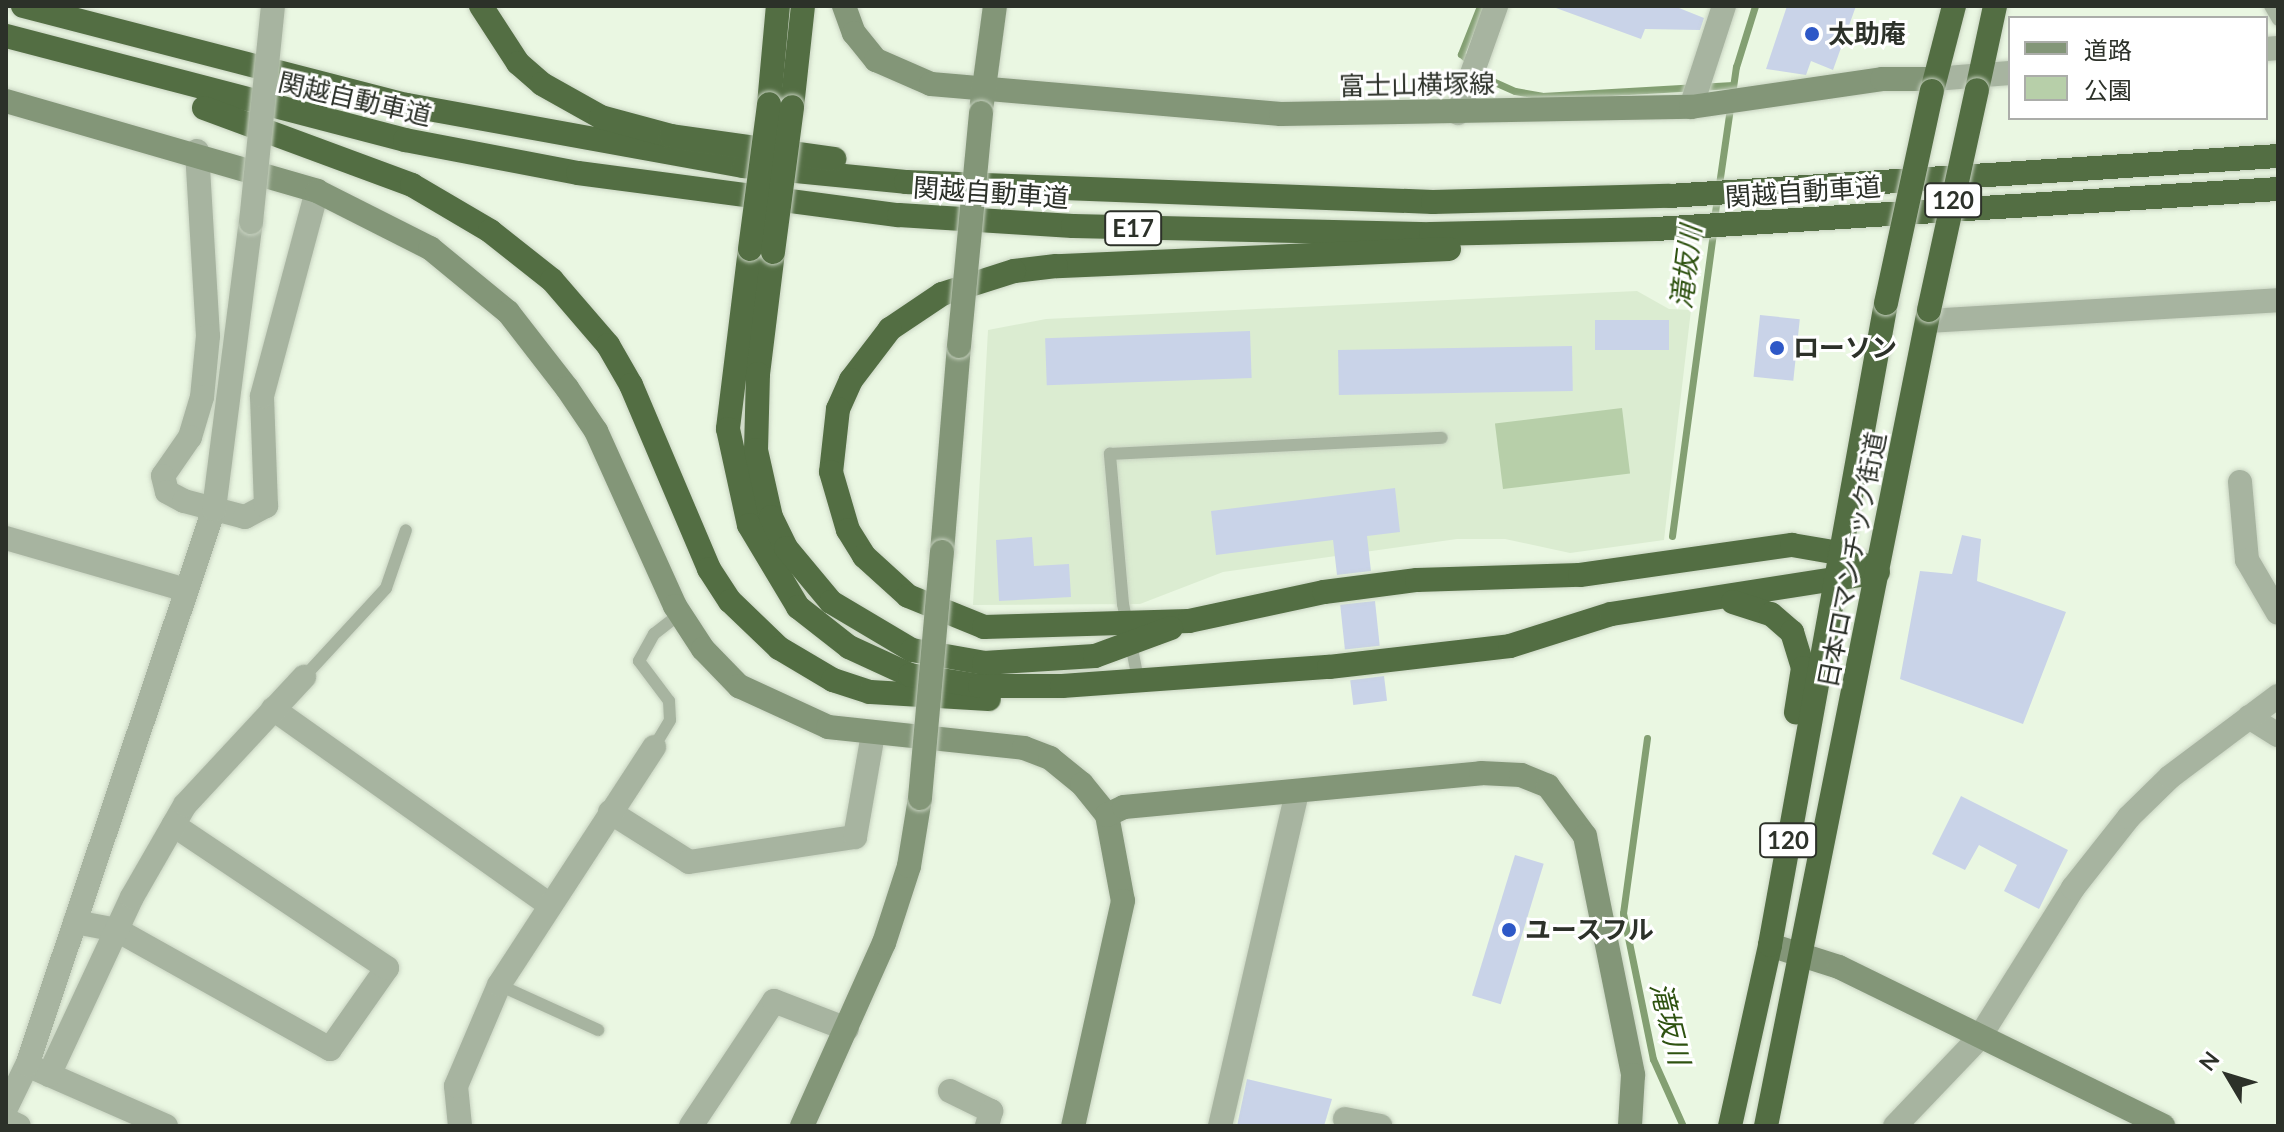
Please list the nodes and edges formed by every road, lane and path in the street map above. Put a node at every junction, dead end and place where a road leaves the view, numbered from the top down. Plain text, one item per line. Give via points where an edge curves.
1 (23, 6) edge
2 (273, 6) edge
3 (481, 6) edge
4 (778, 6) edge
5 (803, 6) edge
6 (844, 6) edge
7 (995, 6) edge
8 (1496, 6) edge
9 (1724, 6) edge
10 (1954, 6) edge
11 (1995, 6) edge
12 (2270, 6) edge
13 (2278, 20) edge
14 (6, 36) edge
15 (6, 45) edge
16 (2008, 74) edge
17 (1979, 82) junction
18 (1933, 85) junction
19 (6, 101) edge
20 (982, 101) junction
21 (780, 106) junction
22 (1691, 107) junction
23 (1458, 113) junction
24 (197, 151) junction
25 (2278, 156) edge
26 (2278, 189) edge
27 (317, 191) junction
28 (1258, 199) junction
29 (1656, 229) junction
30 (761, 250) junction
31 (2278, 300) edge
32 (1928, 315) junction
33 (1442, 438) dead end
34 (2240, 482) dead end
35 (214, 509) junction
36 (406, 530) dead end
37 (6, 538) edge
38 (1839, 553) junction
39 (1878, 572) junction
40 (1836, 579) junction
41 (186, 590) junction
42 (1728, 600) junction
43 (2278, 613) edge
44 (680, 614) junction
45 (1130, 635) junction
46 (304, 677) joint
47 (1138, 679) junction
48 (1062, 686) junction
49 (2278, 696) edge
50 (273, 709) junction
51 (2249, 717) junction
52 (873, 734) junction
53 (2278, 735) edge
54 (654, 747) joint
55 (1297, 793) junction
56 (610, 812) junction
57 (1107, 815) junction
58 (173, 825) junction
59 (1789, 837) junction
60 (547, 903) junction
61 (75, 922) junction
62 (117, 930) junction
63 (1770, 945) junction
64 (1805, 953) junction
65 (499, 985) junction
66 (847, 1029) junction
67 (598, 1030) dead end
68 (1979, 1038) junction
69 (38, 1070) junction
70 (950, 1091) dead end
71 (6, 1108) edge
72 (1345, 1119) dead end
73 (6, 1120) edge
74 (465, 1124) edge
75 (697, 1125) edge
76 (19, 1126) edge
77 (166, 1126) edge
78 (802, 1126) edge
79 (987, 1126) edge
80 (1073, 1126) edge
81 (1220, 1126) edge
82 (1380, 1126) edge
83 (1630, 1126) edge
84 (1730, 1126) edge
85 (1766, 1126) edge
86 (1895, 1126) edge
87 (2163, 1126) edge

1 - 28 highway, 関越自動車道 / E17 via 407,105 744,166 906,182
2 - 35 street, bridge
3 - 28 highway via 499,40 542,84 635,129 872,163
4 - 21 highway
5 - 21 highway
6 - 20 street, 富士山横塚線 via 863,47 892,71
7 - 20 street
8 - 23 street
9 - 22 street
10 - 18 highway, 日本ロマンチック街道 / 120
11 - 17 highway, 日本ロマンチック街道 / 120
12 - 13 lane
14 - 29 highway, 関越自動車道 / E17 via 405,140 739,197 1073,226 1431,234
15 - 48 highway via 366,164 453,207 522,255 608,345 631,385 693,536 730,601 805,666 870,692 907,699 985,699
16 - 17 street
17 - 18 street
17 - 32 highway, 日本ロマンチック街道 / 120, bridge
18 - 22 street, 富士山横塚線 via 1882,79
18 - 38 highway, 日本ロマンチック街道 / 120, bridge
19 - 24 street
20 - 23 street, 富士山横塚線 via 1281,114
20 - 66 street, bridge via 920,798 897,907
21 - 30 highway, bridge
22 - 23 street, 富士山横塚線
24 - 27 street
24 - 35 street via 205,366 198,419 163,484 175,498
25 - 28 highway, 関越自動車道 / E17 via 1669,196
26 - 29 highway, 関越自動車道 / E17
27 - 35 street via 262,396 266,506 252,517
27 - 44 street via 430,248 508,312 596,431
29 - 45 highway via 1380,253 1056,266 979,280 915,309 868,353 838,409 831,472 848,530 864,556 908,596 958,621
30 - 45 highway via 756,450 771,517 808,577 882,638 951,659 1095,656
30 - 48 highway via 731,373 729,440 742,505 778,581 821,627 910,675 980,686
31 - 32 street
32 - 39 highway, 日本ロマンチック街道 / 120
33 - 45 lane via 1110,454
34 - 43 street via 2247,560
35 - 41 street
36 - 46 lane via 386,588
37 - 41 street
38 - 39 highway
38 - 40 highway, 日本ロマンチック街道 / 120
38 - 45 highway via 1792,545 1580,575 1417,580 1324,592
39 - 40 highway
39 - 64 highway, 日本ロマンチック街道 / 120
40 - 42 highway
40 - 59 highway, 日本ロマンチック街道 / 120
41 - 61 street
42 - 47 highway via 1611,614 1510,646
42 - 59 highway via 1771,614 1802,651 1783,801
44 - 52 street via 739,686 828,727
44 - 54 lane via 654,634 639,661 669,701 670,720
45 - 47 lane
46 - 50 street
47 - 48 highway
49 - 51 street
50 - 58 street via 206,776
50 - 60 street
51 - 53 street
51 - 68 street via 2170,777 2129,817 2073,888
52 - 56 street via 855,837 689,862
52 - 57 street via 1024,748 1050,758
54 - 56 street
55 - 57 street via 1124,807
55 - 81 street
55 - 83 street via 1481,773 1521,775 1548,786 1585,836 1633,1075
56 - 60 street
57 - 80 street via 1123,901
58 - 62 street
58 - 62 street via 387,968 384,976 330,1049 322,1049
59 - 63 highway, 日本ロマンチック街道 / 120
60 - 65 street
61 - 62 street
61 - 69 street
62 - 69 street
63 - 64 street
63 - 84 highway, 日本ロマンチック街道 / 120
64 - 68 street
64 - 85 highway, 日本ロマンチック街道 / 120
65 - 67 lane
65 - 74 street via 456,1086
66 - 75 street via 774,1001
66 - 78 street
68 - 86 street
68 - 87 street
69 - 71 street
69 - 77 street
70 - 79 street via 991,1111
72 - 82 street
73 - 76 street

